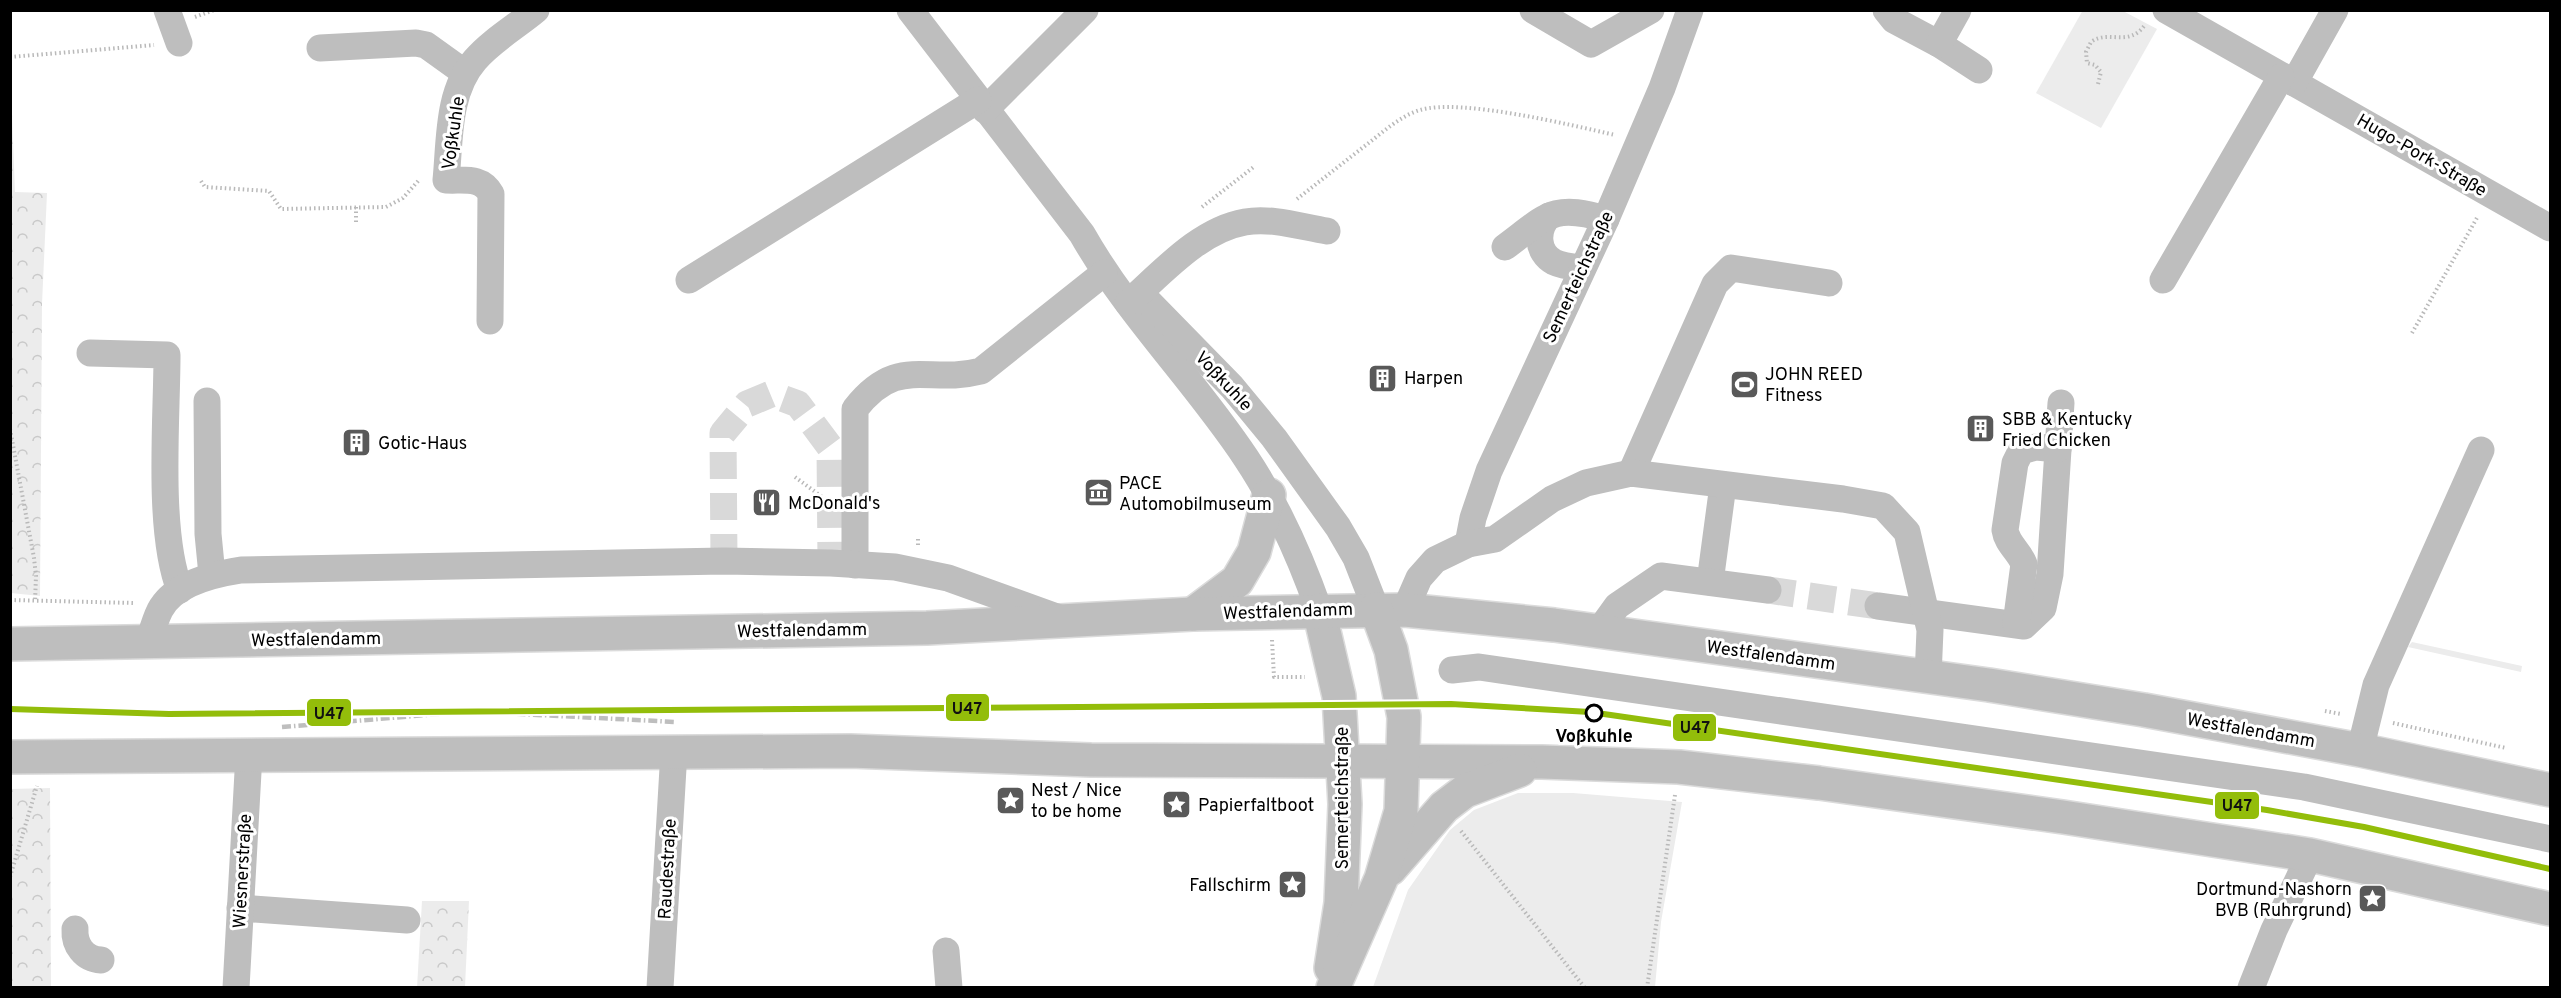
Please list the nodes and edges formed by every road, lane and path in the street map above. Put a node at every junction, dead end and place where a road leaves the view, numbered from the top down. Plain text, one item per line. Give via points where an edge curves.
1 (167, 10) edge
2 (536, 10) edge
3 (910, 10) edge
4 (1085, 10) edge
5 (1533, 10) edge
6 (1651, 10) edge
7 (1690, 10) edge
8 (1886, 10) edge
9 (1958, 10) edge
10 (2335, 10) edge
11 (2157, 15) edge
12 (179, 43) joint
13 (1938, 44) junction
14 (320, 48) dead end
15 (10, 57) edge
16 (1979, 70) dead end
17 (465, 73) junction
18 (2288, 80) junction
19 (2098, 84) dead end
20 (981, 105) junction
21 (1639, 140) junction
22 (419, 179) dead end
23 (201, 181) dead end
24 (2490, 194) junction
25 (356, 207) junction
26 (1549, 216) junction
27 (1606, 219) junction
28 (1272, 221) junction
29 (356, 223) dead end
30 (2550, 228) edge
31 (1328, 231) dead end
32 (1082, 234) junction
33 (1505, 247) dead end
34 (1582, 268) junction
35 (1104, 273) junction
36 (689, 280) dead end
37 (2163, 280) dead end
38 (1829, 283) dead end
39 (1134, 298) junction
40 (490, 321) dead end
41 (2412, 333) dead end
42 (90, 353) dead end
43 (207, 401) dead end
44 (2061, 403) dead end
45 (10, 429) edge
46 (2058, 449) junction
47 (2481, 450) dead end
48 (1631, 473) junction
49 (795, 477) dead end
50 (1724, 485) junction
51 (1269, 495) junction
52 (830, 502) dead end
53 (1468, 544) junction
54 (855, 565) junction
55 (212, 575) junction
56 (1710, 582) junction
57 (178, 585) junction
58 (1768, 590) tunnel mouth
59 (10, 600) edge
60 (32, 601) junction
61 (1878, 606) tunnel mouth
62 (1391, 609) junction
63 (1319, 610) junction
64 (1926, 612) junction
65 (1193, 614) junction
66 (1066, 621) junction
67 (2016, 624) junction
68 (1599, 631) junction
69 (1272, 634) dead end
70 (149, 641) junction
71 (21, 643) edge
72 (1452, 670) dead end
73 (1308, 677) dead end
74 (1928, 677) junction
75 (2360, 750) junction
76 (674, 751) junction
77 (249, 754) junction
78 (1344, 761) junction
79 (1404, 761) junction
80 (1542, 762) junction
81 (27, 764) edge
82 (2550, 790) edge
83 (1676, 791) dead end
84 (1457, 826) dead end
85 (2550, 839) edge
86 (2310, 855) junction
87 (10, 877) edge
88 (1382, 879) junction
89 (240, 908) junction
90 (2550, 909) edge
91 (407, 920) dead end
92 (75, 929) dead end
93 (946, 951) dead end
94 (101, 960) dead end
95 (236, 987) edge
96 (660, 987) edge
97 (949, 987) edge
98 (1328, 987) edge
99 (1333, 987) edge
100 (1585, 987) edge
101 (1647, 987) edge
102 (2251, 987) edge

1 - 12 street
2 - 17 street, Voßkuhle via 476,58
3 - 20 street, Voßkuhle
4 - 20 street
5 - 6 street via 1591,44
7 - 21 street, Semerteichstraße
8 - 13 street via 1893,20
9 - 13 street
10 - 18 street
11 - 18 street, Hugo-Pork-Straße
11 - 19 path via 2134,35 2101,37 2091,42 2085,57 2087,63 2101,72
12 - 15 path
13 - 16 street
14 - 17 street via 416,43 426,45
17 - 40 street, Voßkuhle via 453,111 446,180 476,181 486,185 491,194
18 - 24 street, Hugo-Pork-Straße
18 - 37 street
20 - 32 street, Voßkuhle
20 - 36 street
21 - 27 street, Semerteichstraße
21 - 28 path via 1487,111 1420,110 1388,128
22 - 25 path via 395,203 386,207
23 - 25 path via 205,187 269,191 281,209
24 - 30 street, Hugo-Pork-Straße
24 - 41 path
25 - 29 path
26 - 27 street via 1561,211 1582,212
26 - 33 street
26 - 34 street via 1540,230 1544,255 1555,263
27 - 34 street, Semerteichstraße
28 - 31 street
28 - 39 street via 1245,222 1217,232 1191,247
32 - 35 street, Voßkuhle
32 - 39 street, Voßkuhle via 1103,252
34 - 53 street, Semerteichstraße via 1489,471
35 - 39 street, Voßkuhle
35 - 54 street via 981,371 891,378 868,393 855,410
38 - 48 street via 1731,268 1715,284
39 - 51 street, Voßkuhle
39 - 62 street, Voßkuhle via 1232,387 1338,527
42 - 57 street via 167,354 168,532
43 - 55 street
44 - 46 street
45 - 60 path via 34,558
46 - 67 street via 2050,574 2043,608 2024,626
46 - 67 street via 2036,447 2021,451 2015,463 2005,530 2006,538 2024,564
47 - 75 street via 2376,686
48 - 50 street
48 - 53 street via 1586,483 1552,499 1495,539
49 - 52 path
50 - 56 street
50 - 64 street via 1883,506 1907,532
51 - 63 street, Voßkuhle via 1299,555
51 - 65 main road via 1254,552 1237,581
53 - 62 street via 1435,560
54 - 55 street via 724,561 241,570
54 - 66 street via 896,567 948,578
55 - 57 street
56 - 58 street
56 - 68 street via 1661,576 1617,606
57 - 60 path via 133,604
57 - 70 street via 160,609
59 - 60 path
61 - 64 street
62 - 63 main road, Westfalendamm
62 - 68 main road, Westfalendamm
62 - 79 main road via 1391,650 1404,717
63 - 65 main road, Westfalendamm
63 - 78 main road, Semerteichstraße via 1339,696
64 - 67 street
64 - 74 street via 1930,630
65 - 66 main road, Westfalendamm
66 - 70 main road, Westfalendamm via 927,628
68 - 74 main road, Westfalendamm
69 - 73 path via 1274,677
70 - 71 main road, Westfalendamm
72 - 85 street via 1479,667 2304,787
74 - 75 main road, Westfalendamm via 2144,710
75 - 82 main road, Westfalendamm
76 - 77 main road
76 - 78 main road
76 - 96 street, Raudestraße
77 - 81 main road
77 - 89 street, Wiesnerstraße
78 - 79 main road
78 - 98 main road, Semerteichstraße via 1341,903
79 - 80 main road
79 - 88 main road via 1401,811
80 - 86 main road via 1679,767 1819,783
80 - 88 main road via 1465,791 1434,816
81 - 87 path
83 - 101 path
84 - 100 path
86 - 90 main road
86 - 102 street
88 - 99 main road
89 - 91 street
89 - 95 street, Wiesnerstraße
92 - 94 street via 79,949 86,956
93 - 97 street

